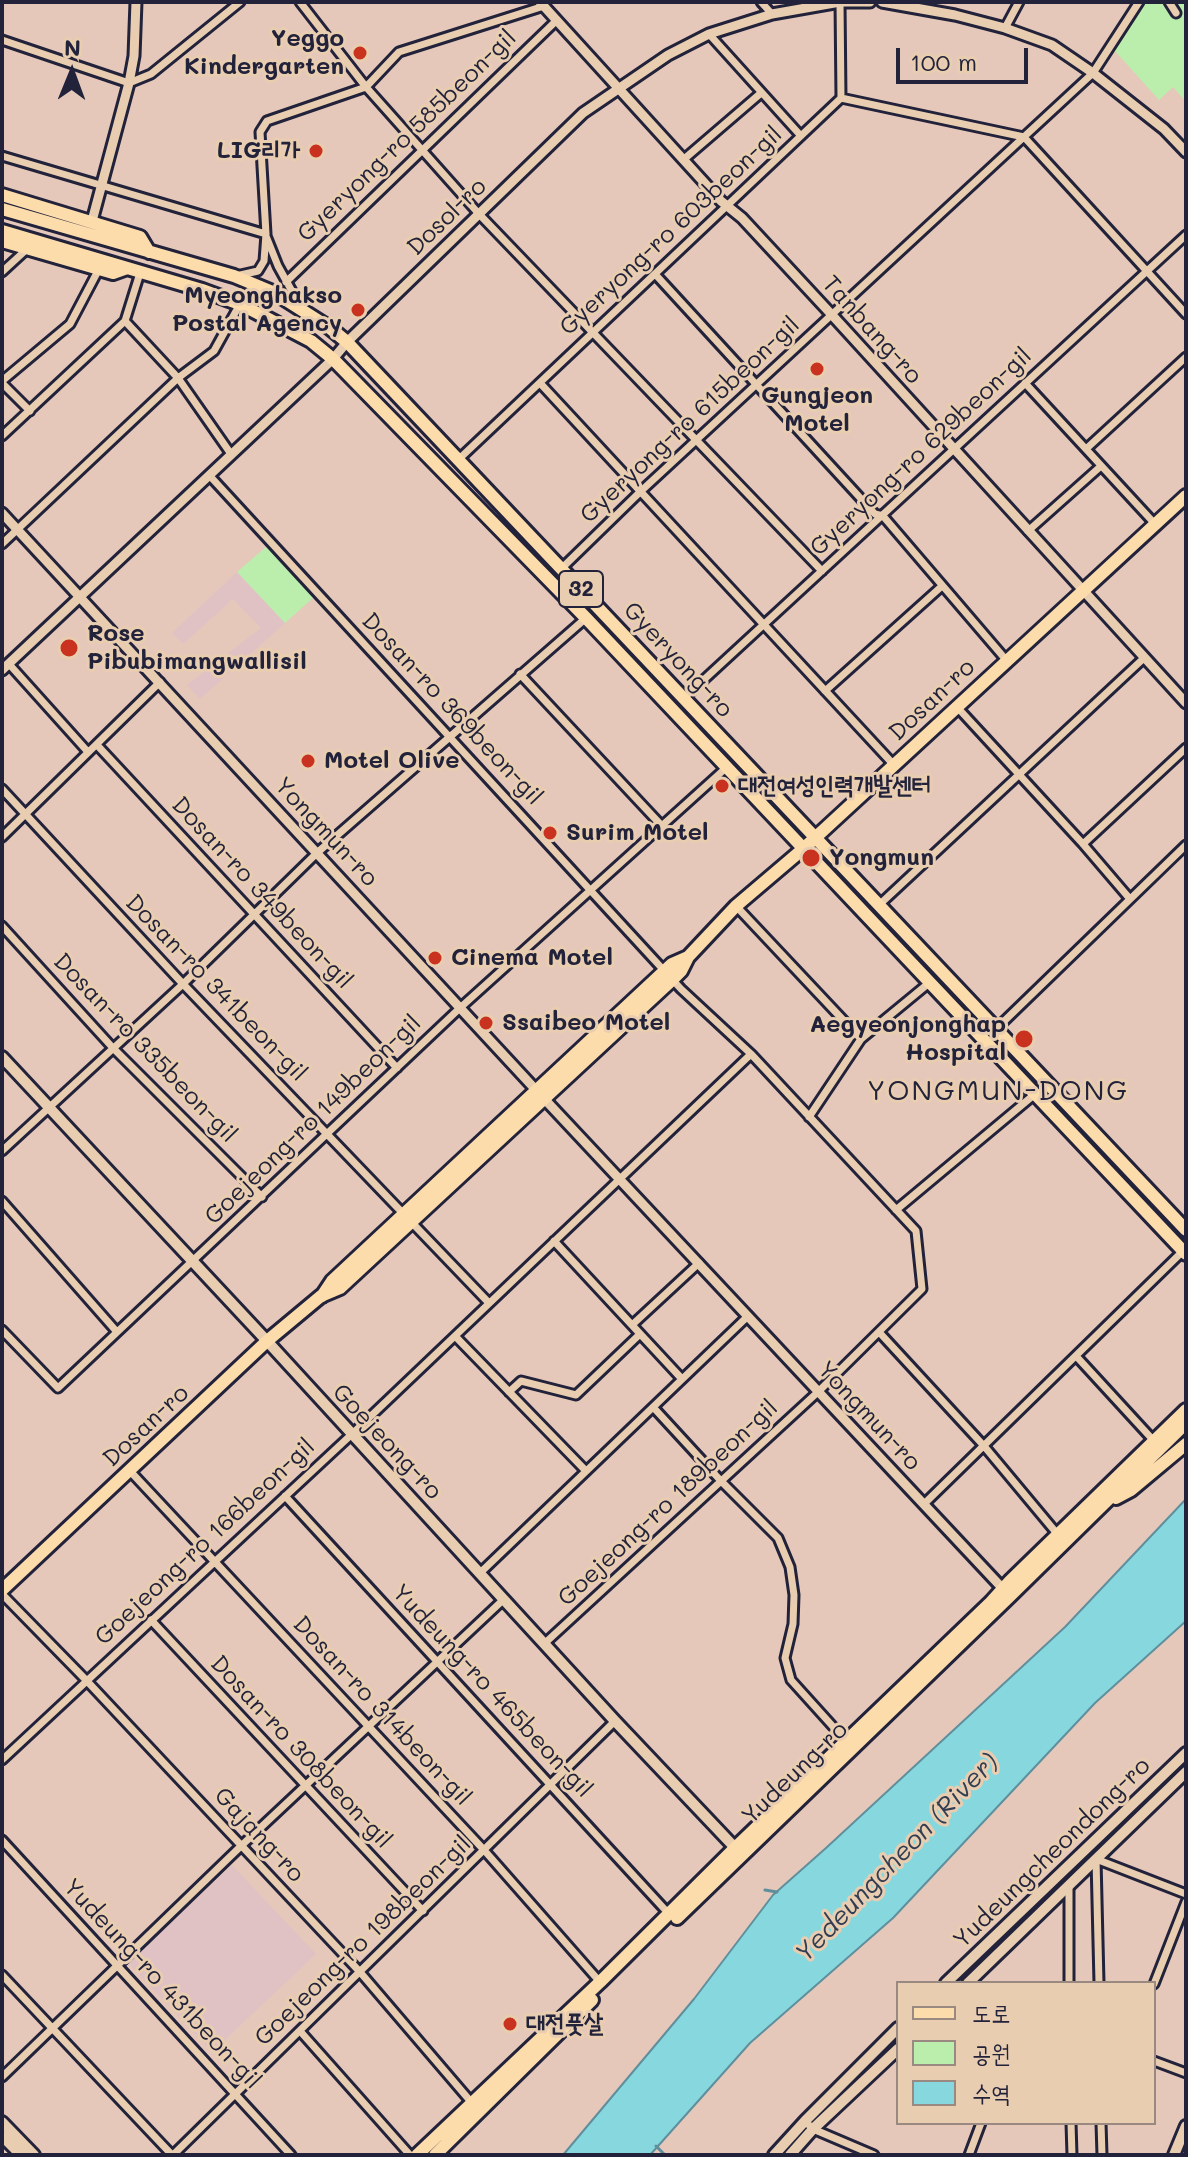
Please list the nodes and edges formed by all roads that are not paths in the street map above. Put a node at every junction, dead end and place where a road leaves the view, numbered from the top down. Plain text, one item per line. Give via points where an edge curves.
1 (136, 2) edge
2 (240, 2) edge
3 (300, 2) edge
4 (761, 2) edge
5 (840, 2) edge
6 (870, 2) edge
7 (882, 2) edge
8 (1019, 2) edge
9 (1139, 2) edge
10 (1169, 2) edge
11 (542, 4) edge
12 (1176, 13) dead end
13 (772, 14) junction
14 (557, 20) junction
15 (1005, 28) junction
16 (709, 34) junction
17 (2, 40) edge
18 (1093, 73) junction
19 (129, 83) junction
20 (366, 87) junction
21 (618, 87) junction
22 (761, 93) junction
23 (841, 98) junction
24 (801, 136) junction
25 (1024, 137) junction
26 (421, 151) junction
27 (1186, 152) edge
28 (2, 156) edge
29 (683, 160) junction
30 (102, 186) junction
31 (2, 195) edge
32 (727, 206) junction
33 (2, 209) edge
34 (479, 214) junction
35 (92, 221) junction
36 (2, 231) edge
37 (266, 234) junction
38 (1186, 235) edge
39 (2, 241) edge
40 (27, 249) junction
41 (149, 252) junction
42 (127, 268) junction
43 (99, 269) junction
44 (1147, 271) junction
45 (2, 272) edge
46 (140, 273) junction
47 (655, 274) junction
48 (234, 276) junction
49 (286, 282) junction
50 (240, 304) junction
51 (301, 309) junction
52 (1186, 314) edge
53 (832, 315) junction
54 (125, 321) junction
55 (593, 333) junction
56 (347, 342) junction
57 (1186, 357) edge
58 (333, 359) junction
59 (178, 378) junction
60 (2, 382) edge
61 (540, 383) junction
62 (1025, 383) junction
63 (757, 385) junction
64 (30, 411) junction
65 (2, 436) edge
66 (696, 440) junction
67 (954, 449) junction
68 (1086, 449) junction
69 (231, 454) junction
70 (459, 459) junction
71 (1101, 466) junction
72 (209, 475) junction
73 (640, 492) junction
74 (1186, 496) edge
75 (2, 513) edge
76 (883, 516) junction
77 (1155, 524) junction
78 (18, 529) junction
79 (1028, 531) junction
80 (2, 544) edge
81 (562, 568) junction
82 (822, 571) junction
83 (942, 586) junction
84 (1082, 592) junction
85 (81, 596) junction
86 (586, 618) junction
87 (762, 624) junction
88 (1144, 658) junction
89 (1007, 661) junction
90 (5, 667) edge
91 (520, 674) junction
92 (160, 682) junction
93 (825, 691) junction
94 (684, 698) junction
95 (1186, 703) edge
96 (957, 707) junction
97 (450, 736) junction
98 (97, 745) junction
99 (1186, 748) edge
100 (88, 752) junction
101 (894, 765) junction
102 (727, 767) junction
103 (1019, 774) junction
104 (2, 789) edge
105 (26, 814) junction
106 (661, 825) junction
107 (2, 837) edge
108 (816, 837) junction
109 (1083, 844) junction
110 (1186, 845) edge
111 (803, 849) junction
112 (318, 852) junction
113 (591, 889) junction
114 (1130, 899) junction
115 (879, 905) junction
116 (736, 906) junction
117 (254, 914) junction
118 (2, 926) edge
119 (669, 975) junction
120 (929, 983) junction
121 (183, 984) junction
122 (461, 1007) junction
123 (996, 1029) junction
124 (861, 1039) junction
125 (113, 1048) junction
126 (751, 1054) junction
127 (2, 1057) edge
128 (397, 1068) junction
129 (540, 1094) junction
130 (1035, 1094) junction
131 (49, 1106) junction
132 (809, 1117) junction
133 (328, 1134) junction
134 (2, 1151) edge
135 (620, 1179) junction
136 (262, 1197) junction
137 (2, 1201) edge
138 (896, 1210) junction
139 (407, 1218) junction
140 (1185, 1226) edge
141 (554, 1241) junction
142 (1185, 1253) edge
143 (193, 1262) junction
144 (699, 1263) junction
145 (489, 1303) junction
146 (748, 1316) junction
147 (632, 1325) junction
148 (2, 1330) edge
149 (117, 1332) junction
150 (879, 1332) junction
151 (640, 1334) junction
152 (455, 1336) junction
153 (267, 1341) junction
154 (1077, 1357) junction
155 (682, 1379) junction
156 (819, 1391) junction
157 (509, 1392) junction
158 (653, 1407) junction
159 (1186, 1410) edge
160 (1186, 1423) edge
161 (352, 1434) junction
162 (1154, 1441) junction
163 (1186, 1444) edge
164 (984, 1446) junction
165 (130, 1471) junction
166 (586, 1471) junction
167 (721, 1481) junction
168 (285, 1496) junction
169 (924, 1504) junction
170 (1103, 1505) junction
171 (1059, 1536) junction
172 (214, 1561) junction
173 (480, 1573) junction
174 (2, 1592) edge
175 (1006, 1592) junction
176 (503, 1600) junction
177 (151, 1620) junction
178 (545, 1643) junction
179 (437, 1661) junction
180 (86, 1680) junction
181 (615, 1721) junction
182 (368, 1726) junction
183 (846, 1741) junction
184 (1186, 1753) edge
185 (2, 1760) edge
186 (1186, 1772) edge
187 (551, 1784) junction
188 (305, 1786) junction
189 (2, 1840) edge
190 (241, 1846) junction
191 (484, 1850) junction
192 (738, 1851) junction
193 (1096, 1859) junction
194 (1069, 1884) junction
195 (1186, 1894) edge
196 (1186, 1902) edge
197 (423, 1911) junction
198 (669, 1914) junction
199 (117, 1965) junction
200 (360, 1972) junction
201 (2, 1975) edge
202 (948, 1981) edge
203 (970, 1981) edge
204 (1069, 1981) edge
205 (1099, 1981) edge
206 (1155, 1981) edge
207 (600, 1982) junction
208 (52, 2027) junction
209 (896, 2030) edge
210 (300, 2031) junction
211 (896, 2051) edge
212 (1156, 2062) edge
213 (1186, 2073) edge
214 (2, 2077) edge
215 (236, 2093) junction
216 (476, 2107) junction
217 (2, 2122) edge
218 (809, 2125) junction
219 (980, 2125) edge
220 (1071, 2125) edge
221 (1101, 2125) edge
222 (1186, 2126) edge
223 (2, 2136) edge
224 (21, 2155) edge
225 (34, 2155) edge
226 (173, 2155) edge
227 (291, 2155) edge
228 (410, 2155) edge
229 (417, 2155) edge
230 (435, 2155) edge
231 (774, 2155) edge
232 (790, 2155) edge
233 (872, 2155) edge
234 (969, 2155) edge
235 (1072, 2155) edge
236 (1102, 2155) edge
237 (1174, 2155) edge

1 - 19 street
2 - 19 street via 151,74
3 - 20 street
4 - 13 street
5 - 6 street, Dosol-ro
5 - 13 street, Dosol-ro
5 - 23 street
7 - 15 street
8 - 15 street
9 - 18 street, Gyeryong-ro 615beon-gil
10 - 12 street
11 - 14 street, Tanbang-ro
11 - 20 street via 399,52
13 - 16 street, Dosol-ro
14 - 21 street, Tanbang-ro
14 - 26 street, Gyeryong-ro 585beon-gil
15 - 18 street via 1052,45
16 - 21 street, Dosol-ro
16 - 22 street
17 - 19 street
18 - 25 street, Gyeryong-ro 615beon-gil
18 - 27 street
19 - 30 street
20 - 26 street
20 - 37 street via 267,121 260,132
21 - 29 street, Tanbang-ro
21 - 34 street, Dosol-ro via 583,113
22 - 24 street
22 - 29 street
23 - 24 street, Gyeryong-ro 603beon-gil
23 - 25 street
24 - 32 street, Gyeryong-ro 603beon-gil
25 - 44 street
25 - 53 street, Gyeryong-ro 615beon-gil
26 - 34 street
26 - 49 street, Gyeryong-ro 585beon-gil
28 - 30 street
29 - 32 street, Tanbang-ro
30 - 35 street
30 - 37 street
31 - 35 main road, Gyeryong-ro / 32
32 - 47 street, Gyeryong-ro 603beon-gil
32 - 53 street, Tanbang-ro
33 - 41 main road, Gyeryong-ro / 32
34 - 55 street
34 - 56 street, Dosol-ro
35 - 41 main road, Gyeryong-ro / 32 via 140,237
36 - 42 main road, Gyeryong-ro / 32
37 - 48 street via 262,267
37 - 49 street
38 - 44 street, Gyeryong-ro 629beon-gil
39 - 40 main road, Gyeryong-ro / 32
40 - 43 main road, Gyeryong-ro / 32
40 - 45 street
41 - 48 main road, Gyeryong-ro / 32
42 - 43 main road, Gyeryong-ro / 32 via 113,273
42 - 46 main road, Gyeryong-ro / 32
43 - 60 street via 70,324
44 - 52 street
44 - 62 street, Gyeryong-ro 629beon-gil
46 - 50 main road, Gyeryong-ro / 32
46 - 54 street
47 - 55 street, Gyeryong-ro 603beon-gil
47 - 63 street
48 - 51 main road, Gyeryong-ro / 32
49 - 51 street
50 - 58 main road, Gyeryong-ro / 32 via 311,341
50 - 59 street via 214,351
51 - 56 main road, Gyeryong-ro / 32
53 - 63 street, Gyeryong-ro 615beon-gil
53 - 67 street, Tanbang-ro
54 - 59 street
54 - 64 street
55 - 61 street, Gyeryong-ro 603beon-gil
55 - 66 street
56 - 58 street, Dosol-ro
56 - 70 main road, Gyeryong-ro / 32
57 - 68 street
58 - 69 street, Dosol-ro
58 - 86 main road, Gyeryong-ro / 32
59 - 69 street
59 - 78 street
60 - 64 street
61 - 70 street, Gyeryong-ro 603beon-gil
61 - 73 street
62 - 67 street, Gyeryong-ro 629beon-gil
62 - 68 street
63 - 66 street, Gyeryong-ro 615beon-gil
63 - 76 street via 875,514
64 - 65 street
66 - 73 street, Gyeryong-ro 615beon-gil
66 - 82 street
67 - 76 street, Gyeryong-ro 629beon-gil
67 - 79 street, Tanbang-ro
68 - 71 street
69 - 72 street, Dosol-ro
70 - 81 main road, Gyeryong-ro / 32
71 - 77 street
71 - 79 street
72 - 85 street, Dosol-ro
72 - 97 street, Dosan-ro 369beon-gil
73 - 81 street, Gyeryong-ro 615beon-gil
73 - 87 street
74 - 77 main road, Dosan-ro
75 - 78 street, Yongmun-ro
76 - 82 street, Gyeryong-ro 629beon-gil
76 - 83 street
77 - 84 main road, Dosan-ro
78 - 80 street
78 - 85 street, Yongmun-ro
79 - 84 street, Tanbang-ro
81 - 94 main road, Gyeryong-ro / 32
82 - 87 street, Gyeryong-ro 629beon-gil
83 - 89 street
83 - 93 street
84 - 88 street, Tanbang-ro
84 - 89 main road, Dosan-ro
85 - 90 street, Dosol-ro
85 - 92 street, Yongmun-ro
86 - 91 street
86 - 102 main road, Gyeryong-ro / 32
87 - 93 street
87 - 94 street, Gyeryong-ro 629beon-gil
88 - 95 street, Tanbang-ro
88 - 103 street
89 - 96 main road, Dosan-ro
90 - 100 street, Dosol-ro
91 - 97 street
91 - 106 street
92 - 98 street
92 - 112 street, Yongmun-ro
93 - 101 street
94 - 108 main road, Gyeryong-ro / 32
96 - 101 main road, Dosan-ro
96 - 103 street
97 - 112 street
97 - 113 street, Dosan-ro 369beon-gil
98 - 100 street
98 - 117 street, Dosan-ro 349beon-gil
99 - 109 street
100 - 105 street
101 - 108 main road, Dosan-ro
102 - 106 street, Goejeong-ro 149beon-gil
102 - 111 main road, Gyeryong-ro / 32
103 - 109 street
103 - 115 street
104 - 105 street, Dosan-ro 341beon-gil
105 - 107 street
105 - 121 street, Dosan-ro 341beon-gil
106 - 113 street, Goejeong-ro 149beon-gil
108 - 111 main road, Dosan-ro
108 - 115 main road, Gyeryong-ro / 32
109 - 114 street
110 - 114 street
111 - 116 main road, Dosan-ro
111 - 120 main road, Gyeryong-ro / 32
112 - 117 street
112 - 122 street, Yongmun-ro
113 - 119 street, Dosan-ro 369beon-gil
113 - 122 street, Goejeong-ro 149beon-gil
114 - 123 street
115 - 123 main road, Gyeryong-ro / 32
116 - 119 main road, Dosan-ro via 681,971
116 - 124 street
117 - 121 street
117 - 128 street, Dosan-ro 349beon-gil
118 - 125 street, Dosan-ro 335beon-gil
119 - 126 street, Dosan-ro 369beon-gil
119 - 129 main road, Dosan-ro
120 - 124 street
120 - 130 main road, Gyeryong-ro / 32
121 - 125 street
121 - 133 street, Dosan-ro 341beon-gil
122 - 128 street, Goejeong-ro 149beon-gil
122 - 129 street, Yongmun-ro
123 - 140 main road, Gyeryong-ro / 32
124 - 132 street
125 - 131 street
125 - 136 street, Dosan-ro 335beon-gil
126 - 132 street, Dosan-ro 369beon-gil
126 - 135 street
127 - 131 main road, Goejeong-ro
128 - 133 street, Goejeong-ro 149beon-gil
129 - 135 street, Yongmun-ro
129 - 139 main road, Dosan-ro
130 - 138 street
130 - 142 main road, Gyeryong-ro / 32
131 - 134 street
131 - 143 main road, Goejeong-ro
132 - 138 street, Dosan-ro 369beon-gil
133 - 136 street, Goejeong-ro 149beon-gil
133 - 139 street, Dosan-ro 341beon-gil
135 - 141 street, Goejeong-ro 166beon-gil
135 - 144 street, Yongmun-ro
136 - 143 street, Goejeong-ro 149beon-gil
137 - 149 street
138 - 150 street, Goejeong-ro 189beon-gil via 916,1231 922,1289
139 - 145 street
139 - 153 main road, Dosan-ro via 340,1288 321,1296
141 - 145 street, Goejeong-ro 166beon-gil
141 - 147 street
142 - 154 street
143 - 149 street, Goejeong-ro 149beon-gil
143 - 153 main road, Goejeong-ro
144 - 146 street, Yongmun-ro
144 - 147 street
145 - 152 street, Goejeong-ro 166beon-gil
146 - 155 street
146 - 156 street, Yongmun-ro
147 - 151 street
148 - 149 street, Goejeong-ro 149beon-gil via 58,1388
150 - 156 street, Goejeong-ro 189beon-gil
150 - 164 street
151 - 155 street
151 - 157 street via 576,1395 521,1381
152 - 157 street
152 - 161 street, Goejeong-ro 166beon-gil
153 - 161 main road, Goejeong-ro
153 - 165 main road, Dosan-ro
154 - 162 street
154 - 164 street
155 - 158 street
156 - 167 street, Goejeong-ro 189beon-gil
156 - 169 street, Yongmun-ro
157 - 166 street
158 - 166 street
158 - 167 street
159 - 162 main road, Yudeung-ro
160 - 170 main road, Yudeung-ro
161 - 168 street, Goejeong-ro 166beon-gil
161 - 173 main road, Goejeong-ro
162 - 171 main road, Yudeung-ro
163 - 170 main road via 1131,1490
164 - 169 street
164 - 171 street
165 - 172 street, Dosan-ro 314beon-gil
165 - 174 main road, Dosan-ro
166 - 173 street
167 - 178 street, Goejeong-ro 189beon-gil
167 - 183 street via 778,1538 794,1595 785,1658 791,1680
168 - 172 street, Goejeong-ro 166beon-gil
168 - 179 street, Yudeung-ro 465beon-gil
169 - 175 street, Yongmun-ro
170 - 175 main road, Yudeung-ro
171 - 175 main road, Yudeung-ro
172 - 177 street, Goejeong-ro 166beon-gil
172 - 182 street, Dosan-ro 314beon-gil
173 - 176 main road, Goejeong-ro
174 - 180 street, Gajang-ro
175 - 183 main road, Yudeung-ro
175 - 192 main road, Yudeung-ro
176 - 178 main road, Goejeong-ro
176 - 179 street
177 - 180 street, Goejeong-ro 166beon-gil
177 - 188 street, Dosan-ro 308beon-gil
178 - 181 main road, Goejeong-ro
179 - 182 street
179 - 187 street, Yudeung-ro 465beon-gil
180 - 185 street, Goejeong-ro 166beon-gil
180 - 190 street, Gajang-ro
181 - 187 street, Goejeong-ro 198beon-gil
181 - 192 main road, Goejeong-ro
182 - 188 street
182 - 191 street, Dosan-ro 314beon-gil
183 - 192 main road, Yudeung-ro
184 - 202 main road, Yudeungcheondong-ro
186 - 193 main road, Yudeungcheondong-ro
187 - 191 street, Goejeong-ro 198beon-gil
187 - 198 street, Yudeung-ro 465beon-gil
188 - 190 street
188 - 197 street, Dosan-ro 308beon-gil
189 - 199 street, Yudeung-ro 431beon-gil
190 - 199 street
190 - 200 street, Gajang-ro
191 - 197 street, Goejeong-ro 198beon-gil
191 - 207 street, Dosan-ro 314beon-gil
192 - 198 main road, Yudeung-ro
192 - 216 main road, Yudeung-ro
193 - 194 main road, Yudeungcheondong-ro
193 - 195 street
193 - 205 street
194 - 203 main road, Yudeungcheondong-ro
194 - 204 street
196 - 206 street
197 - 200 street, Goejeong-ro 198beon-gil
198 - 207 main road, Yudeung-ro
199 - 208 street
199 - 215 street, Yudeung-ro 431beon-gil
200 - 210 street, Goejeong-ro 198beon-gil
200 - 216 street, Gajang-ro
201 - 208 street
207 - 216 main road, Yudeung-ro
208 - 214 street
208 - 226 street
209 - 218 main road
210 - 215 street, Goejeong-ro 198beon-gil
210 - 228 street
211 - 218 main road
212 - 213 street
215 - 226 street, Goejeong-ro 198beon-gil
215 - 227 street, Yudeung-ro 431beon-gil
216 - 229 main road, Yudeung-ro
216 - 230 main road, Yudeung-ro
217 - 225 main road
218 - 231 main road
218 - 232 main road
218 - 233 street
219 - 234 street
220 - 235 street
221 - 236 street
222 - 237 main road
223 - 224 main road

